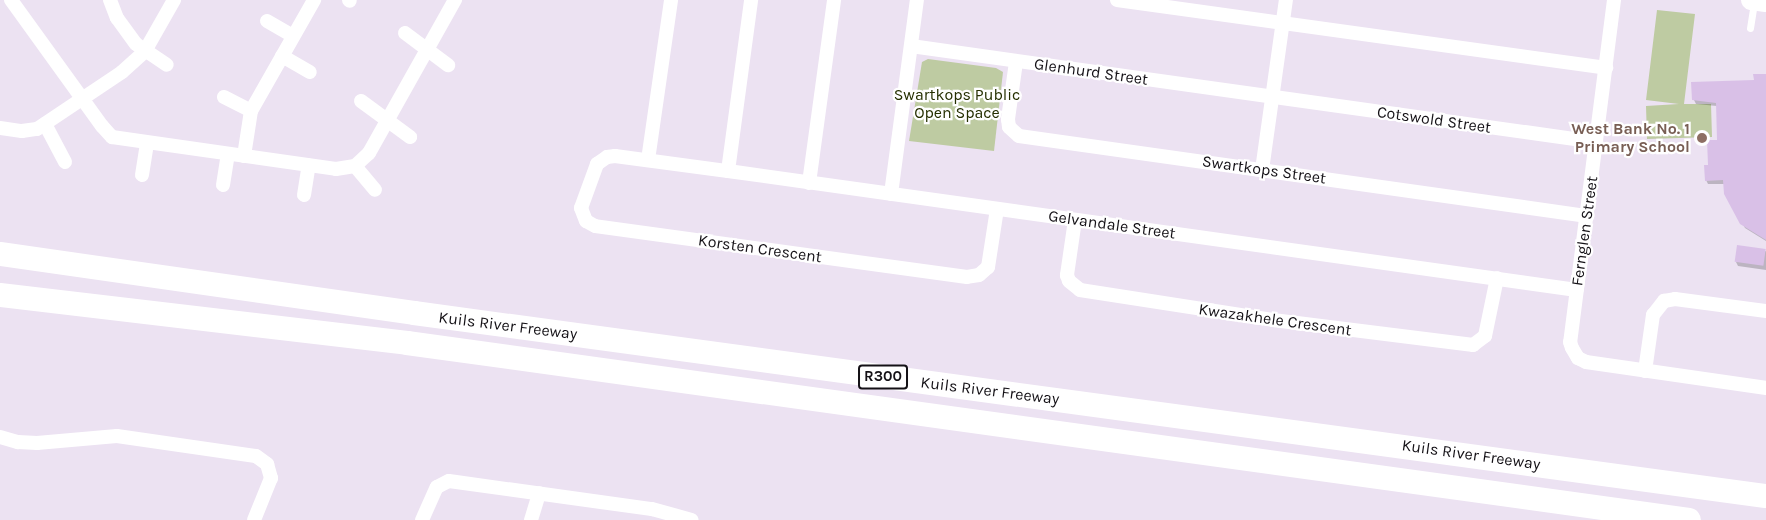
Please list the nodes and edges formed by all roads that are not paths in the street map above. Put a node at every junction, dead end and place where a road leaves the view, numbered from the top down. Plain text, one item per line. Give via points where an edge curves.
1 (11, 0) edge
2 (110, 0) edge
3 (174, 0) edge
4 (314, 0) edge
5 (456, 0) edge
6 (671, 0) edge
7 (751, 0) edge
8 (834, 0) edge
9 (917, 0) edge
10 (1117, 0) edge
11 (1286, 0) edge
12 (1614, 0) edge
13 (1753, 0) edge
14 (1766, 2) edge
15 (267, 21) dead end
16 (1282, 23) junction
17 (1750, 28) dead end
18 (405, 33) dead end
19 (293, 36) junction
20 (910, 46) junction
21 (428, 50) junction
22 (145, 51) junction
23 (282, 56) junction
24 (1016, 62) junction
25 (167, 65) dead end
26 (448, 65) dead end
27 (1606, 68) junction
28 (310, 72) dead end
29 (224, 97) dead end
30 (1272, 97) junction
31 (82, 100) junction
32 (361, 101) dead end
33 (251, 111) junction
34 (387, 121) junction
35 (45, 124) junction
36 (0, 128) edge
37 (410, 137) dead end
38 (1596, 142) junction
39 (147, 143) junction
40 (228, 154) junction
41 (244, 156) junction
42 (648, 160) junction
43 (65, 162) dead end
44 (309, 165) junction
45 (355, 166) junction
46 (1262, 170) junction
47 (728, 171) junction
48 (142, 175) dead end
49 (809, 183) junction
50 (223, 185) dead end
51 (375, 190) dead end
52 (891, 194) junction
53 (304, 195) dead end
54 (998, 209) junction
55 (1587, 216) junction
56 (1075, 220) junction
57 (0, 254) edge
58 (1497, 278) junction
59 (1577, 290) junction
60 (0, 295) edge
61 (1766, 311) edge
62 (1645, 371) junction
63 (1766, 388) edge
64 (0, 437) edge
65 (1766, 490) edge
66 (1737, 492) junction
67 (539, 493) junction
68 (1766, 496) edge
69 (254, 520) edge
70 (422, 520) edge
71 (531, 520) edge
72 (692, 520) edge
73 (1689, 520) edge

1 - 31 street
2 - 22 street via 117,18
3 - 22 street
4 - 19 street
5 - 21 street
6 - 42 street
7 - 47 street
8 - 49 street
9 - 20 street
10 - 16 street
11 - 16 street
12 - 27 street, Fernglen Street
13 - 14 street
13 - 17 lane
15 - 19 street
16 - 27 street
16 - 30 street
18 - 21 street
19 - 23 street
20 - 24 street, Glenhurd Street
20 - 52 street
21 - 26 street
21 - 34 street
22 - 25 street
22 - 31 street
23 - 28 street
23 - 33 street
24 - 30 street, Glenhurd Street
24 - 46 street, Swartkops Street via 1008,119 1009,127 1019,136
27 - 38 street, Fernglen Street
29 - 33 street
30 - 38 street, Cotswold Street
30 - 46 street
31 - 35 street
31 - 39 street via 112,137
32 - 34 street
33 - 41 street
34 - 37 street
34 - 45 street via 369,153
35 - 36 street via 27,132
35 - 43 street
38 - 55 street, Fernglen Street
39 - 40 street
39 - 48 street
40 - 41 street
40 - 50 street
41 - 44 street
42 - 47 street, Gelvandale Street
42 - 54 street, Korsten Crescent via 611,156 600,161 582,204 586,221 595,226 967,277 979,275 988,267
44 - 45 street via 336,169
44 - 53 street
45 - 51 street
46 - 55 street, Swartkops Street
47 - 49 street, Gelvandale Street
49 - 52 street, Gelvandale Street
52 - 54 street, Gelvandale Street
54 - 56 street, Gelvandale Street
55 - 59 street, Fernglen Street
56 - 58 street, Gelvandale Street
56 - 58 street, Kwazakhele Crescent via 1068,275 1080,290 1273,321 1473,345 1485,336
57 - 66 highway, Kuils River Freeway / R300
58 - 59 street, Gelvandale Street
59 - 62 street, Fernglen Street via 1570,342 1574,354 1586,362
60 - 73 highway, Kuils River Freeway / R300 via 407,343
61 - 62 street via 1675,299 1664,301 1653,315
62 - 63 street
64 - 69 street via 37,442 117,436 256,456 267,464 271,478
65 - 66 highway
66 - 68 highway, Kuils River Freeway / R300
67 - 70 street via 458,481 442,483
67 - 71 street
67 - 72 street via 652,509

